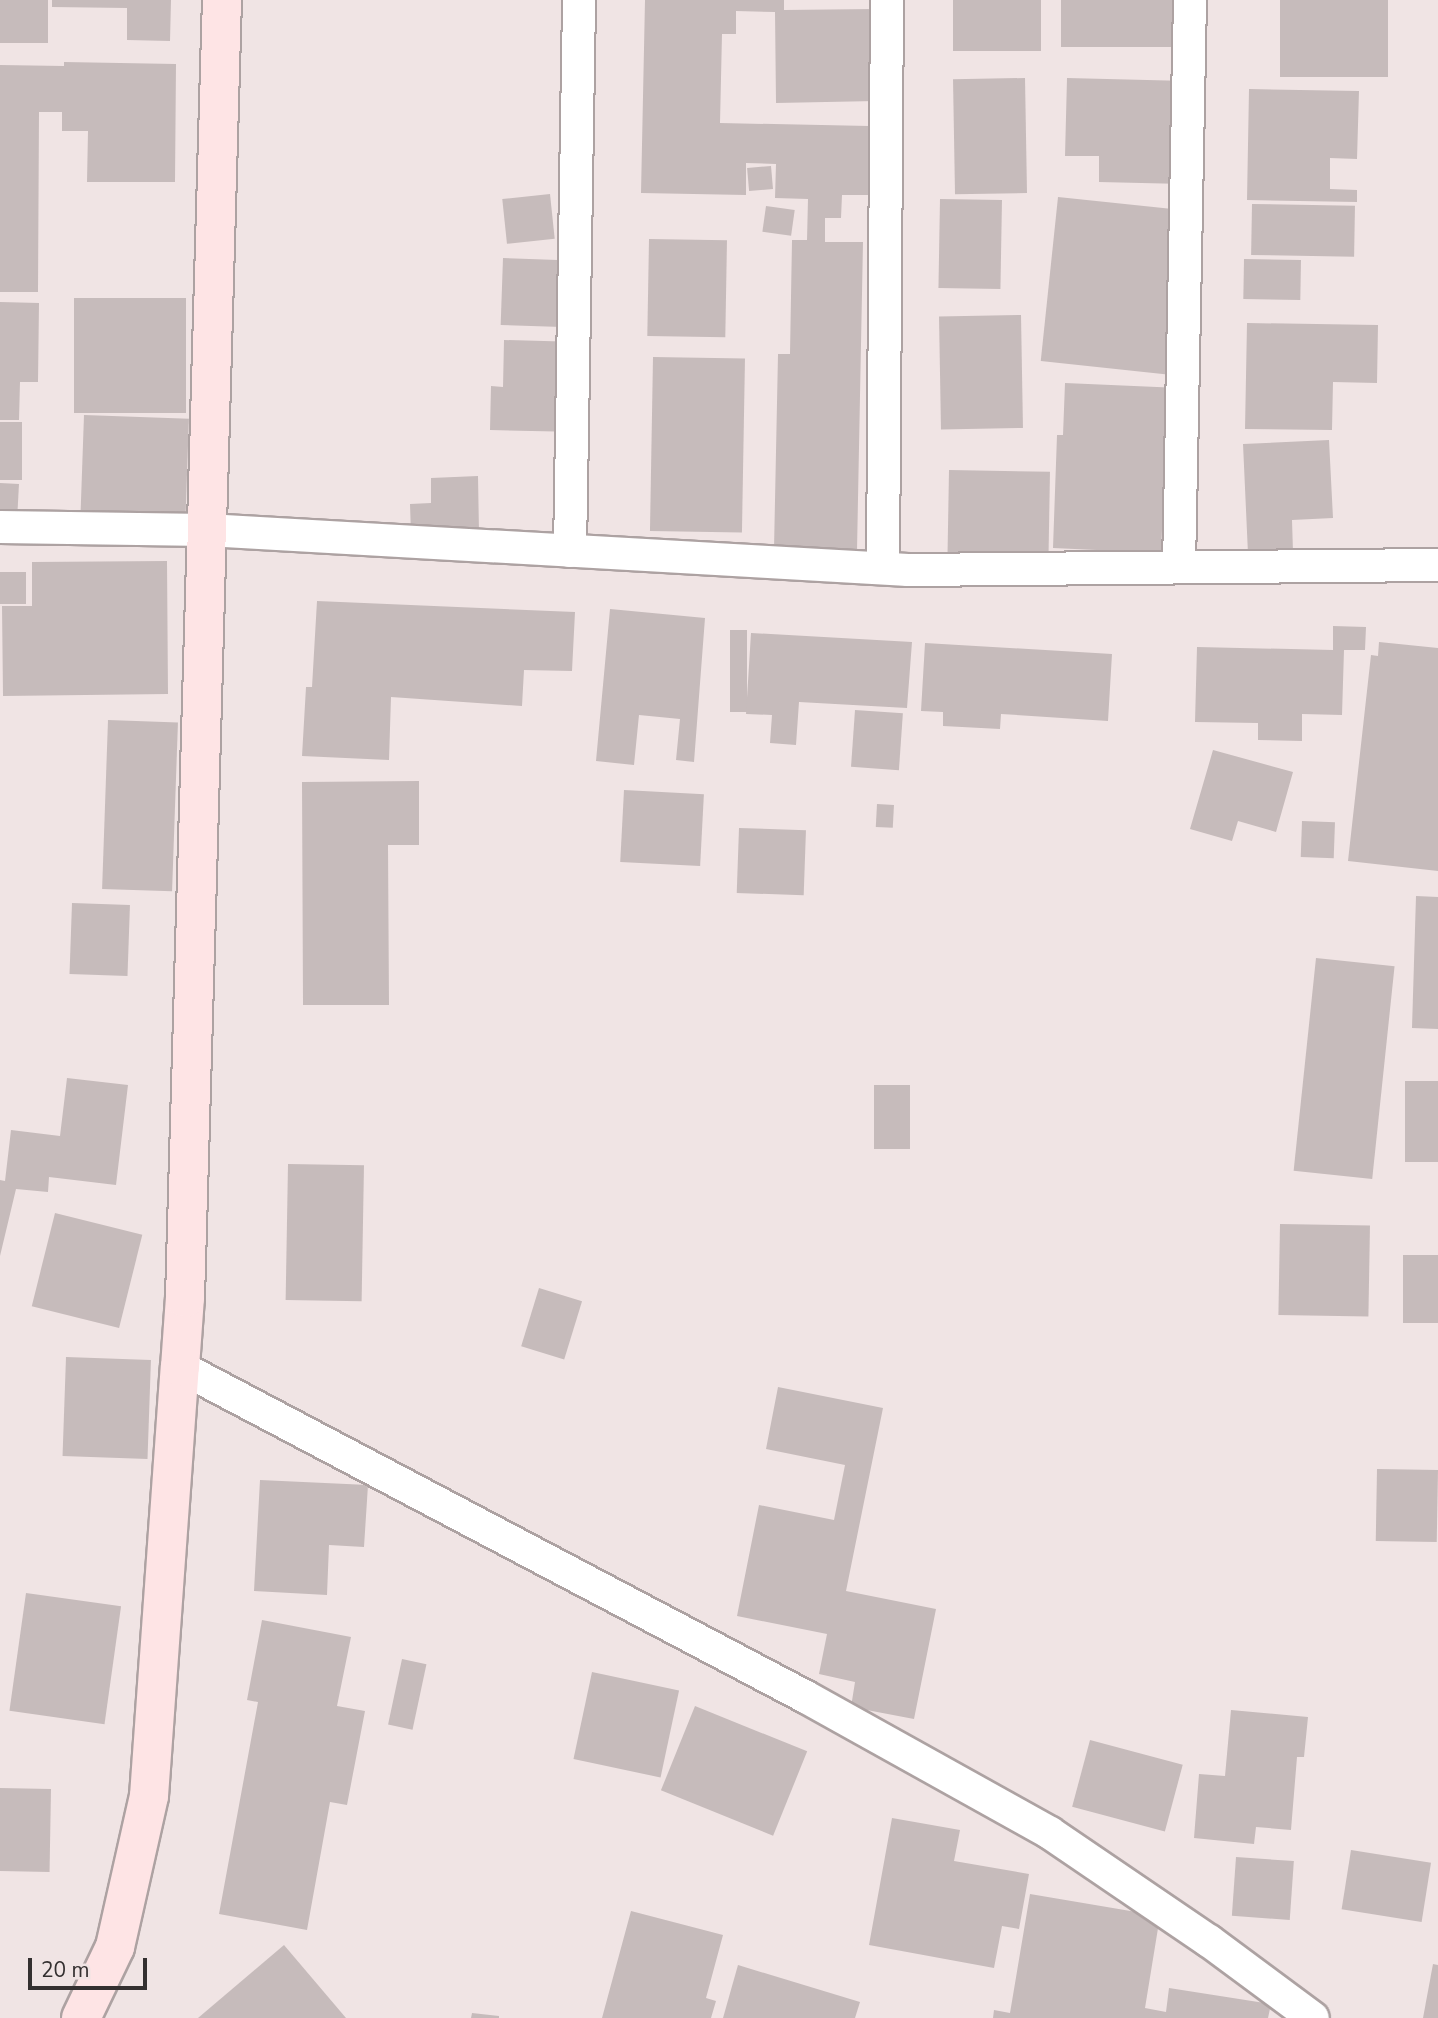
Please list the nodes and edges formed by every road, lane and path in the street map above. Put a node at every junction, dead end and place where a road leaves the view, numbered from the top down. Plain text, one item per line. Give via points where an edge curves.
1 (222, 0) edge
2 (579, 0) edge
3 (887, 0) edge
4 (1190, 0) edge
5 (0, 527) edge
6 (207, 530) junction
7 (570, 551) junction
8 (1438, 565) edge
9 (1179, 567) junction
10 (883, 568) junction
11 (180, 1367) junction
12 (81, 2018) edge
13 (1313, 2018) edge

1 - 6 main road
2 - 7 street
3 - 10 street
4 - 9 street
5 - 6 street
6 - 7 street
6 - 11 main road
7 - 10 street
8 - 9 street
9 - 10 street
11 - 12 main road via 149,1796 115,1947
11 - 13 street via 806,1697 1050,1833

